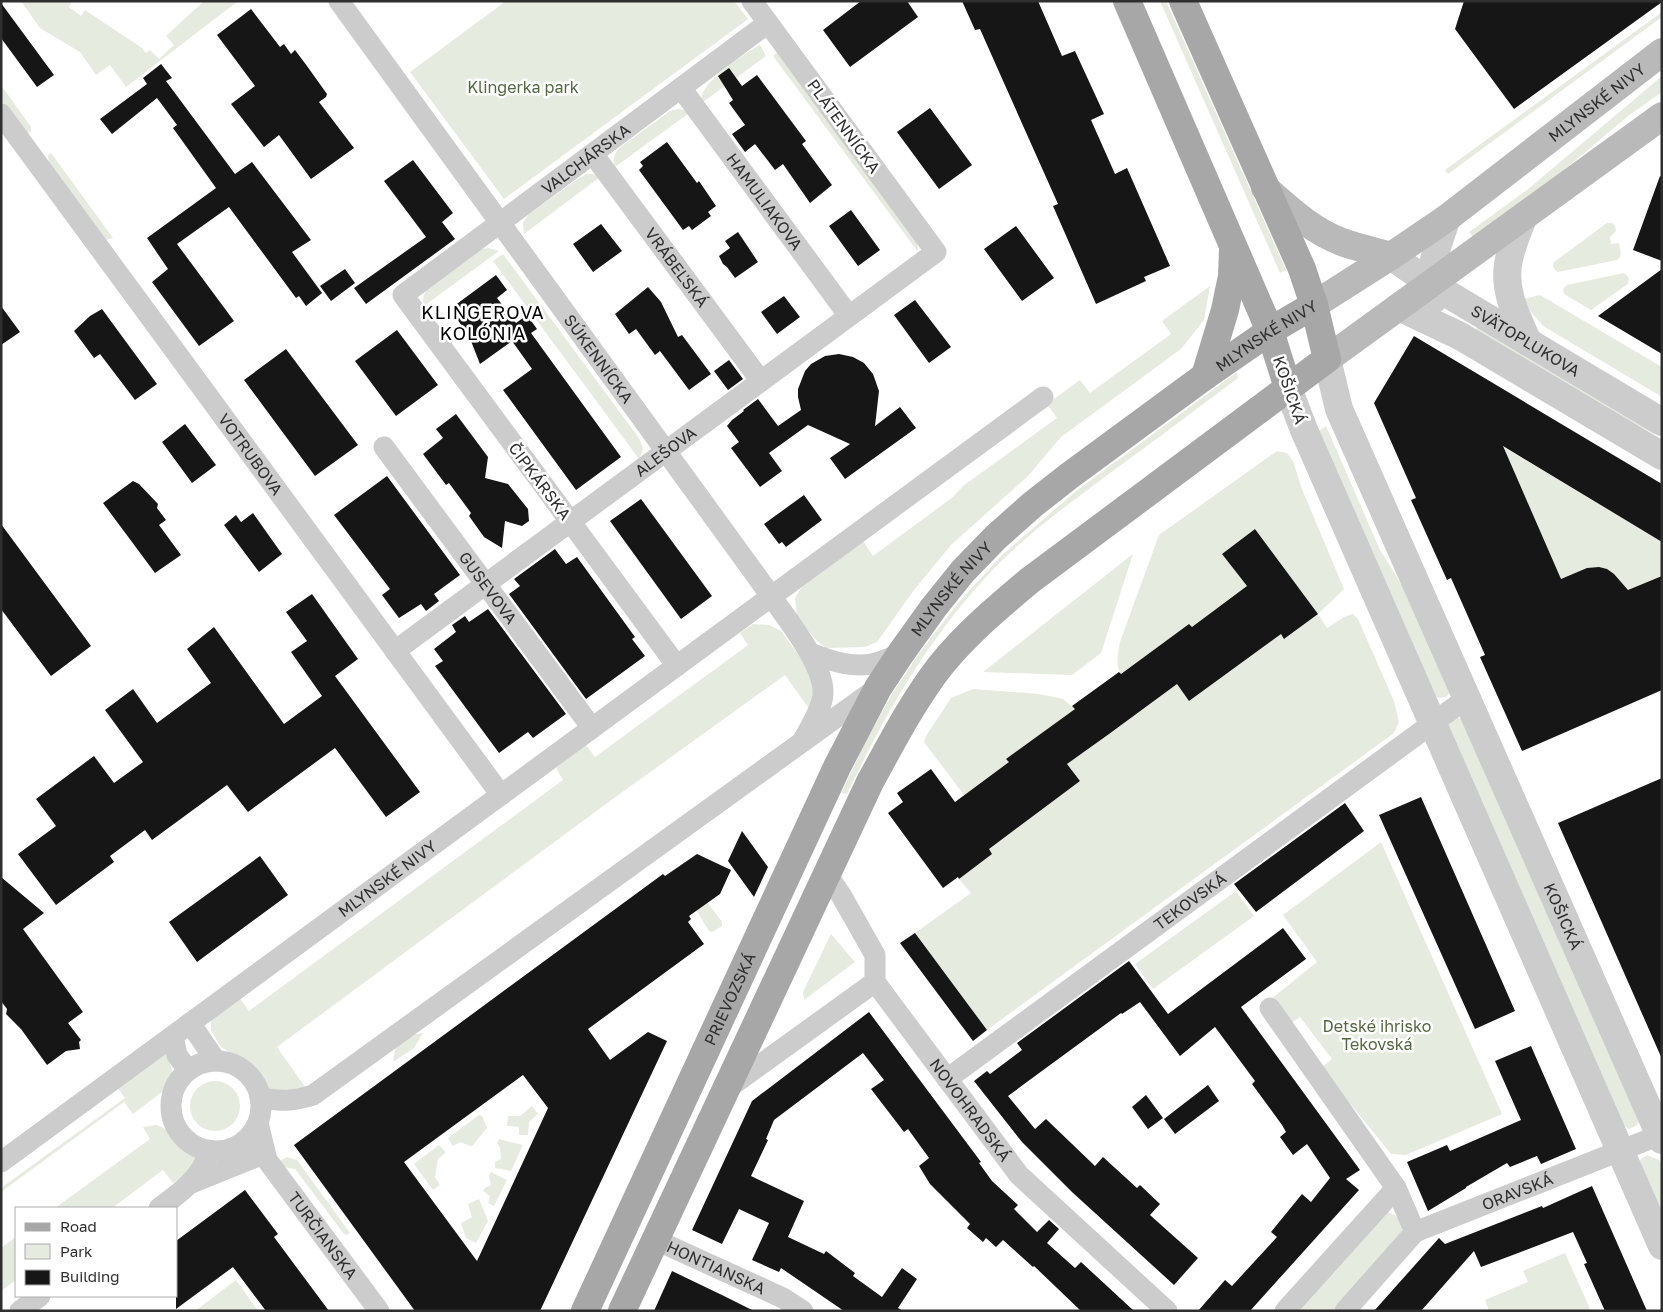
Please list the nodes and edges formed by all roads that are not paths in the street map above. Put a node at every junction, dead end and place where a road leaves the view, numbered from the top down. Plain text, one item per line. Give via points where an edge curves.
1 (339, 1) edge
2 (752, 1) edge
3 (1127, 1) edge
4 (1183, 1) edge
5 (768, 23) junction
6 (1662, 52) edge
7 (681, 88) junction
8 (1, 114) edge
9 (1662, 116) edge
10 (593, 154) junction
11 (1265, 188) junction
12 (1447, 218) junction
13 (1523, 218) junction
14 (500, 223) junction
15 (1233, 245) junction
16 (936, 252) joint
17 (1391, 256) junction
18 (1431, 284) junction
19 (403, 296) joint
20 (1314, 304) junction
21 (1399, 307) junction
22 (849, 316) junction
23 (1270, 331) junction
24 (1460, 336) junction
25 (1528, 342) junction
26 (1327, 359) junction
27 (1205, 376) junction
28 (761, 381) junction
29 (1288, 388) junction
30 (1043, 397) dead end
31 (1662, 422) edge
32 (384, 446) dead end
33 (666, 451) junction
34 (1662, 456) edge
35 (570, 521) junction
36 (486, 584) junction
37 (772, 596) junction
38 (395, 651) junction
39 (810, 652) junction
40 (901, 653) junction
41 (677, 666) junction
42 (878, 688) junction
43 (1467, 698) junction
44 (1432, 723) junction
45 (592, 728) junction
46 (802, 742) junction
47 (501, 795) junction
48 (826, 873) junction
49 (876, 982) junction
50 (1270, 1008) dead end
51 (182, 1029) junction
52 (216, 1061) junction
53 (188, 1070) junction
54 (947, 1079) junction
55 (724, 1091) junction
56 (260, 1098) junction
57 (258, 1123) junction
58 (1661, 1138) edge
59 (217, 1150) junction
60 (1620, 1151) junction
61 (262, 1159) junction
62 (1, 1162) edge
63 (188, 1185) junction
64 (1396, 1188) junction
65 (160, 1207) edge
66 (1415, 1232) junction
67 (656, 1240) junction
68 (1662, 1246) edge
69 (39, 1297) edge
70 (20, 1311) edge
71 (380, 1311) edge
72 (585, 1311) edge
73 (622, 1311) edge
74 (803, 1311) edge
75 (1167, 1311) edge
76 (1285, 1311) edge
77 (1344, 1311) edge

1 - 14 street, SÚKENNÍCKA
2 - 5 street, PLÁTENNÍCKA
3 - 15 main road, KOŠICKÁ
4 - 11 main road, KOŠICKÁ
5 - 7 street, VALCHÁRSKA
5 - 16 street, PLÁTENNÍCKA
6 - 12 main road, MLYNSKÉ NIVY
7 - 10 street, VALCHÁRSKA
7 - 22 street, HAMULIAKOVA
8 - 38 street, VOTRUBOVA
9 - 13 main road
10 - 14 street, VALCHÁRSKA
10 - 28 street, VRÁBEĽSKÁ
11 - 17 main road via 1312,227 1341,242
11 - 20 main road, KOŠICKÁ via 1302,269
12 - 17 main road, MLYNSKÉ NIVY
12 - 18 street via 1435,252
13 - 18 main road
13 - 25 street via 1509,260 1507,281 1511,302
14 - 19 street, VALCHÁRSKA
14 - 33 street, SÚKENNÍCKA
15 - 23 main road, KOŠICKÁ
15 - 27 main road via 1232,276 1225,310
16 - 22 street, ALEŠOVA
17 - 18 street, SVÄTOPLUKOVA
17 - 20 main road, MLYNSKÉ NIVY
18 - 21 main road
18 - 24 street via 1435,307 1443,321
18 - 25 street, SVÄTOPLUKOVA
19 - 35 street, ČIPKÁRSKA
20 - 23 main road, MLYNSKÉ NIVY
20 - 26 main road, KOŠICKÁ
21 - 24 street, SVÄTOPLUKOVA
21 - 26 main road
22 - 28 street, ALEŠOVA
23 - 27 main road, MLYNSKÉ NIVY
23 - 29 main road, KOŠICKÁ
24 - 34 street, SVÄTOPLUKOVA
25 - 31 street, SVÄTOPLUKOVA
26 - 29 main road
26 - 43 street, KOŠICKÁ via 1339,409
27 - 40 main road, MLYNSKÉ NIVY via 1069,476 996,537 963,571
28 - 33 street, ALEŠOVA
29 - 44 street, KOŠICKÁ
29 - 48 main road, PRIEVOZSKÁ via 1064,554 969,634 942,665 902,723
30 - 37 street, MLYNSKÉ NIVY
32 - 36 street, GUSEVOVA
33 - 35 street, ALEŠOVA
33 - 37 street, SÚKENNÍCKA
35 - 36 street, ALEŠOVA
35 - 41 street, ČIPKÁRSKA
36 - 38 street, ALEŠOVA
36 - 45 street, GUSEVOVA
37 - 39 street, MLYNSKÉ NIVY
37 - 41 street, MLYNSKÉ NIVY
38 - 47 street, VOTRUBOVA
39 - 40 street, MLYNSKÉ NIVY via 857,665 878,663
39 - 46 street, MLYNSKÉ NIVY via 823,694
40 - 42 main road, MLYNSKÉ NIVY
41 - 45 street, MLYNSKÉ NIVY
42 - 46 street, MLYNSKÉ NIVY
42 - 72 main road, PRIEVOZSKÁ via 838,767
43 - 44 street
43 - 58 street, KOŠICKÁ
44 - 54 street, TEKOVSKÁ
44 - 60 street, KOŠICKÁ
45 - 47 street, MLYNSKÉ NIVY
46 - 56 street, MLYNSKÉ NIVY via 313,1095 284,1101
47 - 51 street, MLYNSKÉ NIVY
48 - 49 street via 874,955
48 - 55 main road, PRIEVOZSKÁ
49 - 54 street, NOVOHRADSKÁ
49 - 55 street, PRIEVOZSKÁ
50 - 64 street
51 - 52 street
51 - 53 street via 177,1055
51 - 62 street, MLYNSKÉ NIVY
52 - 53 street
52 - 56 street via 234,1064 245,1071 257,1086
53 - 59 street via 173,1093 172,1117 186,1139 196,1146
54 - 75 street, NOVOHRADSKÁ via 1018,1175
55 - 67 main road, PRIEVOZSKÁ
56 - 57 street
57 - 59 street via 241,1143
57 - 61 street, TURČIANSKA
58 - 60 street, KOŠICKÁ
59 - 61 street
59 - 63 street
60 - 66 street, ORAVSKÁ
60 - 68 street, KOŠICKÁ
61 - 63 street
61 - 71 street, TURČIANSKA
63 - 65 street
64 - 66 street
64 - 76 street
66 - 77 street, ORAVSKÁ
67 - 73 main road, PRIEVOZSKÁ
67 - 74 street, HONTIANSKA via 783,1298
69 - 70 street

